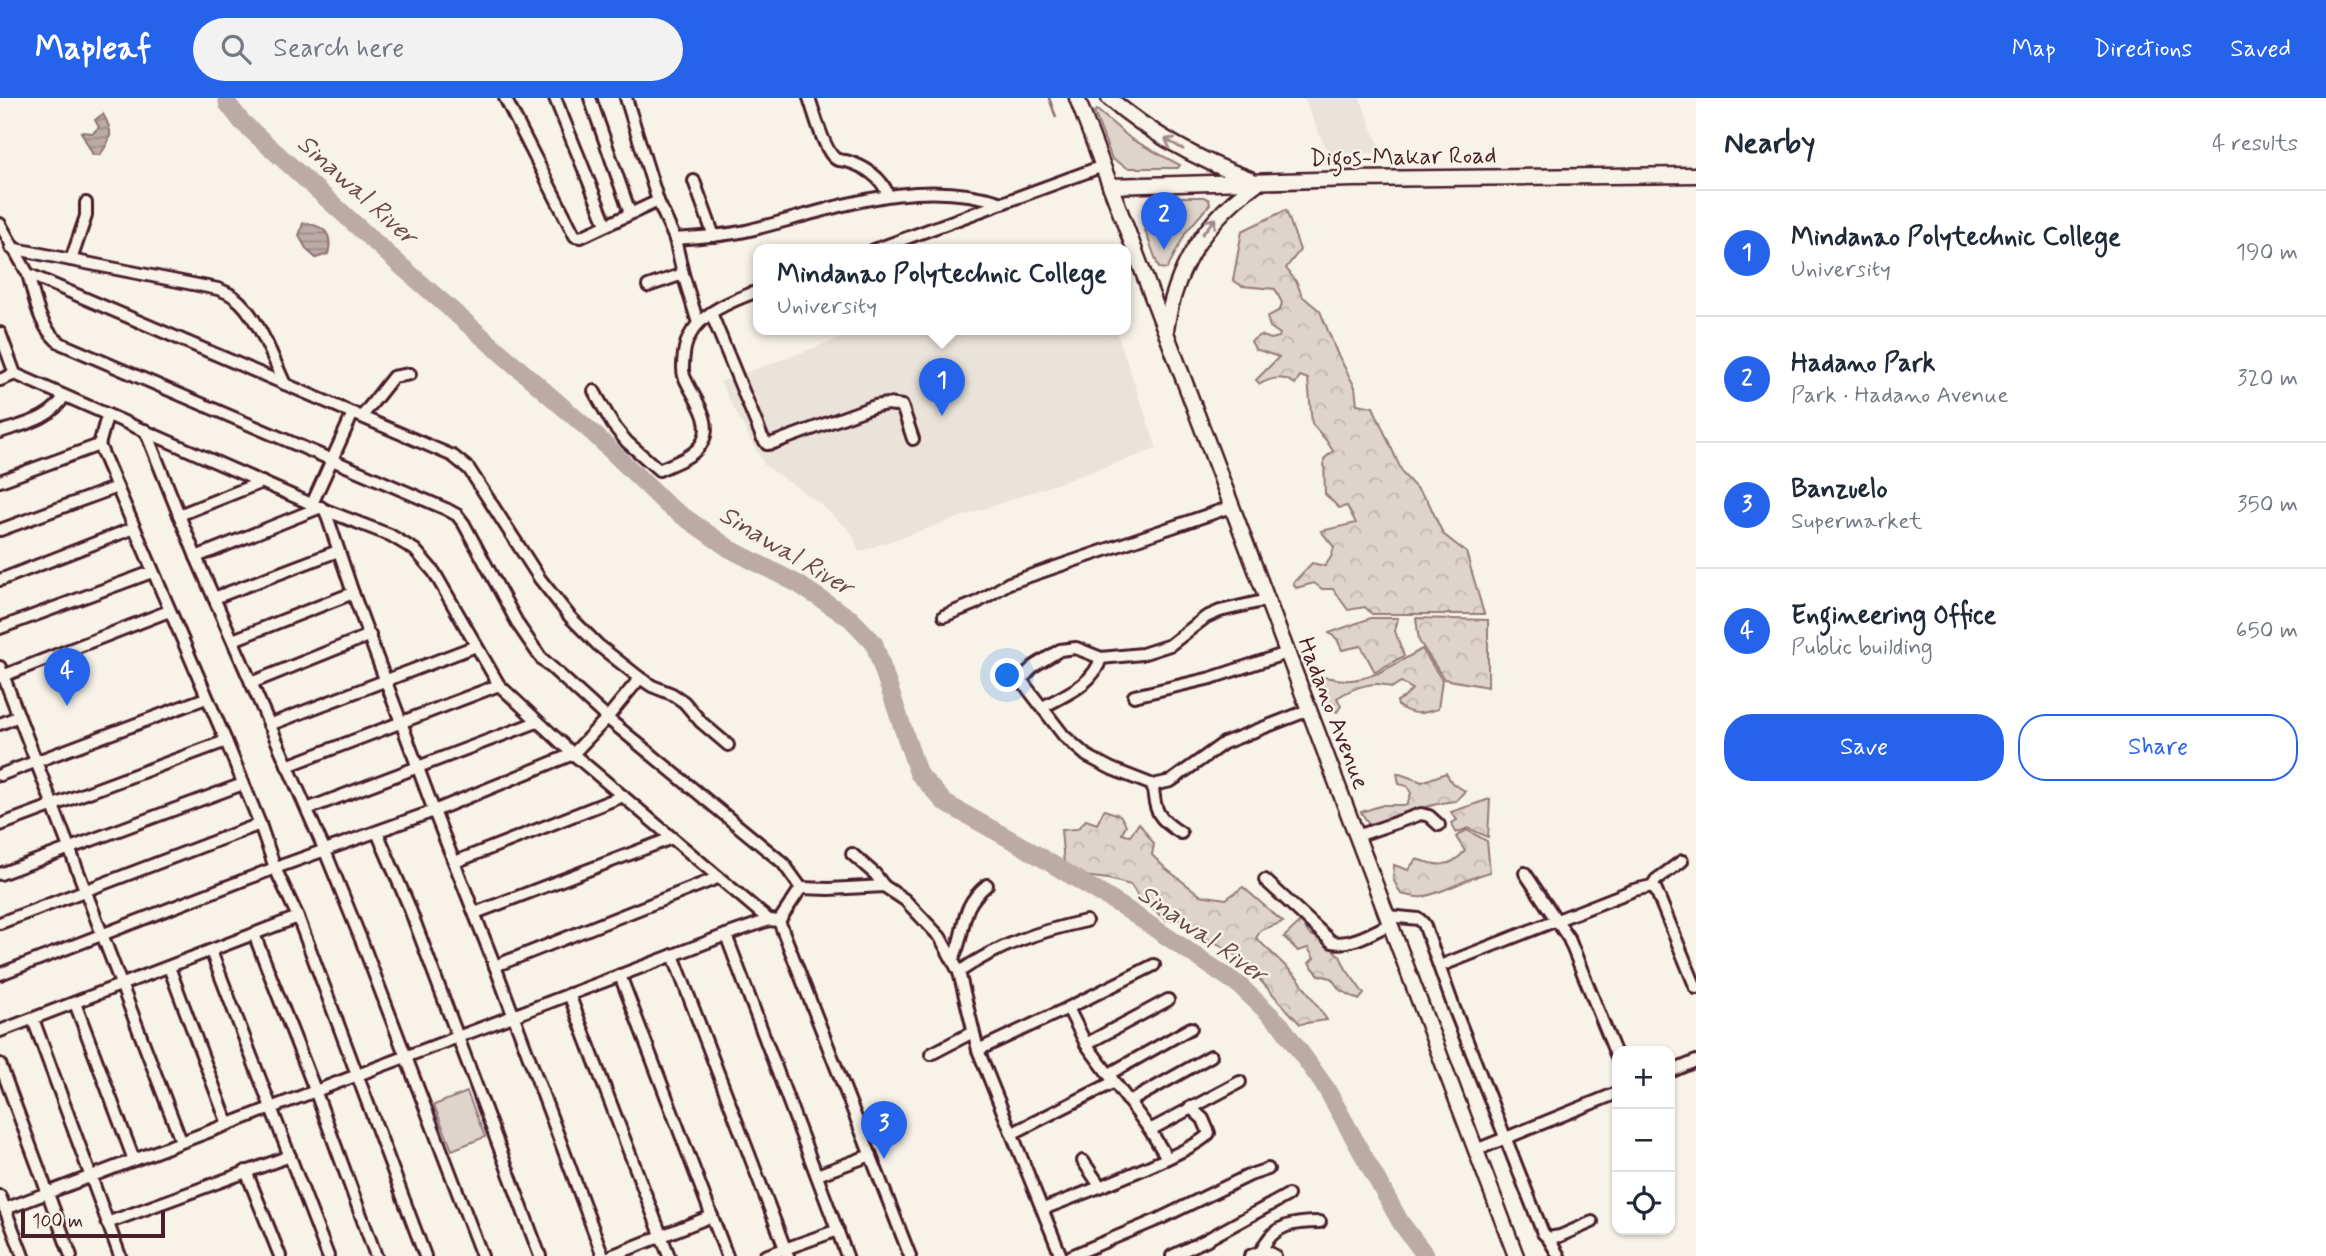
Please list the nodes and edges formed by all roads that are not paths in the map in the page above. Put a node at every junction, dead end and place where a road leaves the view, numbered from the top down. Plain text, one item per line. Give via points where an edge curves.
1 (505, 98) edge
2 (555, 98) edge
3 (590, 98) edge
4 (626, 98) edge
5 (809, 98) edge
6 (1077, 98) edge
7 (1109, 98) edge
8 (1103, 166) junction
9 (1696, 175) edge
10 (694, 181) dead end
11 (1258, 182) junction
12 (1110, 186) junction
13 (888, 195) junction
14 (658, 201) junction
15 (86, 203) dead end
16 (1003, 203) junction
17 (630, 213) junction
18 (0, 224) edge
19 (606, 224) junction
20 (714, 236) junction
21 (675, 239) junction
22 (890, 244) edge
23 (11, 248) junction
24 (71, 260) junction
25 (28, 274) junction
26 (682, 274) junction
27 (648, 286) dead end
28 (753, 293) edge
29 (711, 313) junction
30 (698, 323) junction
31 (0, 333) edge
32 (1166, 333) junction
33 (15, 374) junction
34 (410, 374) dead end
35 (0, 380) edge
36 (285, 384) junction
37 (594, 391) dead end
38 (64, 396) junction
39 (358, 414) junction
40 (107, 416) junction
41 (145, 430) junction
42 (0, 432) edge
43 (913, 439) dead end
44 (99, 445) junction
45 (331, 460) junction
46 (0, 481) edge
47 (262, 482) junction
48 (117, 487) junction
49 (319, 507) junction
50 (1231, 507) junction
51 (179, 515) junction
52 (134, 528) junction
53 (0, 530) edge
54 (338, 551) junction
55 (196, 557) junction
56 (152, 572) junction
57 (0, 580) edge
58 (353, 593) junction
59 (214, 598) junction
60 (1267, 600) junction
61 (169, 611) junction
62 (944, 616) dead end
63 (0, 628) edge
64 (370, 635) junction
65 (233, 640) junction
66 (476, 646) junction
67 (1287, 653) junction
68 (1101, 658) junction
69 (1003, 672) dead end
70 (1, 674) edge
71 (640, 678) junction
72 (386, 680) junction
73 (1021, 680) junction
74 (251, 682) junction
75 (499, 685) junction
76 (1134, 696) dead end
77 (206, 698) junction
78 (1043, 707) junction
79 (1308, 710) junction
80 (19, 716) junction
81 (607, 718) junction
82 (537, 722) junction
83 (401, 723) junction
84 (0, 724) edge
85 (269, 724) junction
86 (226, 741) junction
87 (728, 745) dead end
88 (573, 754) junction
89 (36, 761) junction
90 (287, 766) junction
91 (418, 768) junction
92 (0, 775) edge
93 (243, 783) junction
94 (1153, 785) junction
95 (623, 796) junction
96 (53, 805) junction
97 (307, 809) junction
98 (434, 811) junction
99 (260, 824) junction
100 (0, 825) edge
101 (1439, 825) dead end
102 (377, 832) junction
103 (1181, 833) dead end
104 (1357, 836) junction
105 (672, 838) junction
106 (70, 847) junction
107 (325, 852) junction
108 (852, 854) dead end
109 (455, 862) junction
110 (1682, 862) dead end
111 (275, 868) junction
112 (1525, 873) dead end
113 (0, 874) edge
114 (717, 878) junction
115 (1265, 880) dead end
116 (987, 885) dead end
117 (884, 886) junction
118 (1652, 886) junction
119 (801, 888) junction
120 (86, 891) junction
121 (475, 913) junction
122 (298, 918) junction
123 (774, 920) junction
124 (1389, 920) junction
125 (1558, 920) junction
126 (1086, 921) dead end
127 (0, 923) edge
128 (101, 934) junction
129 (254, 934) junction
130 (726, 935) junction
131 (211, 951) junction
132 (1696, 951) edge
133 (1684, 955) junction
134 (673, 956) junction
135 (953, 960) junction
136 (495, 965) junction
137 (1154, 965) dead end
138 (1440, 966) junction
139 (169, 967) junction
140 (959, 972) junction
141 (0, 974) edge
142 (621, 975) junction
143 (122, 985) junction
144 (1696, 988) edge
145 (569, 994) junction
146 (1168, 1000) dead end
147 (75, 1003) junction
148 (1068, 1008) junction
149 (514, 1016) junction
150 (33, 1019) junction
151 (1191, 1028) dead end
152 (0, 1031) edge
153 (973, 1032) junction
154 (457, 1037) junction
155 (1086, 1044) junction
156 (1613, 1046) edge
157 (978, 1050) junction
158 (931, 1054) dead end
159 (1211, 1056) dead end
160 (405, 1057) junction
161 (1696, 1061) edge
162 (0, 1064) edge
163 (1675, 1070) edge
164 (358, 1076) junction
165 (1111, 1078) junction
166 (1240, 1082) dead end
167 (315, 1090) junction
168 (1612, 1095) edge
169 (1129, 1102) junction
170 (271, 1107) junction
171 (1190, 1107) junction
172 (228, 1124) junction
173 (1150, 1130) junction
174 (1013, 1133) junction
175 (1507, 1139) junction
176 (181, 1141) junction
177 (1476, 1150) junction
178 (871, 1155) junction
179 (290, 1156) junction
180 (1167, 1158) junction
181 (134, 1160) junction
182 (1083, 1161) dead end
183 (1268, 1169) dead end
184 (246, 1171) junction
185 (817, 1175) junction
186 (90, 1178) junction
187 (1100, 1186) junction
188 (47, 1194) junction
189 (1289, 1195) dead end
190 (0, 1196) edge
191 (5, 1209) junction
192 (1044, 1209) junction
193 (712, 1216) junction
194 (1320, 1222) dead end
195 (1592, 1222) dead end
196 (107, 1223) junction
197 (838, 1230) junction
198 (661, 1235) junction
199 (1548, 1238) junction
200 (1262, 1250) junction
201 (786, 1252) edge
202 (23, 1256) edge
203 (71, 1256) edge
204 (120, 1256) edge
205 (280, 1256) edge
206 (328, 1256) edge
207 (376, 1256) edge
208 (425, 1256) edge
209 (482, 1256) edge
210 (540, 1256) edge
211 (603, 1256) edge
212 (611, 1256) edge
213 (669, 1256) edge
214 (727, 1256) edge
215 (765, 1256) edge
216 (847, 1256) edge
217 (910, 1256) edge
218 (1060, 1256) edge
219 (1071, 1256) edge
220 (1172, 1256) edge
221 (1250, 1256) edge
222 (1275, 1256) edge
223 (1516, 1256) edge
224 (1559, 1256) edge

1 - 19 street via 575,236
2 - 19 street
3 - 17 street
4 - 14 street
5 - 13 street via 836,159 871,172
6 - 8 main road, Hadano Avenue
11 -> 7 main road via 1174,144
8 - 12 main road, Hadano Avenue
8 - 16 street
9 - 11 main road, Digos-Makar Road
10 - 20 street
11 - 12 main road, Digos-Makar Road
32 -> 11 main road via 1175,288 1194,246 1223,210
12 - 32 main road, Hadano Avenue
13 - 16 street via 961,193
13 - 20 street
14 - 17 street
14 - 21 street
15 - 24 street
16 - 22 street
17 - 19 street
18 - 23 street
20 - 21 street
21 - 26 street
23 - 24 street
23 - 25 street
24 - 36 street via 218,289 234,297 247,310
25 - 36 street
25 - 45 street via 40,314 56,340
26 - 27 street
26 - 30 street
28 - 29 street
29 - 30 street
29 - 43 street via 767,443 882,404 902,407
30 - 37 street via 687,340 683,373 706,425 704,440 693,454 659,470 614,425
31 - 33 street
32 - 50 main road, Hadano Avenue
33 - 35 street
33 - 38 street
34 - 39 street via 393,377
36 - 39 street
38 - 40 street
38 - 42 street via 45,416
39 - 45 street
39 - 71 street via 461,461 565,611
40 - 41 street
40 - 44 street
41 - 47 street
41 - 51 street
44 - 46 street
44 - 48 street
45 - 49 street
45 - 81 street via 457,515 531,646
47 - 49 street
47 - 51 street
48 - 52 street
48 - 53 street
49 - 54 street
49 - 55 street
49 - 66 street via 415,550 434,572
50 - 60 main road, Hadano Avenue
50 - 62 street via 1009,583
51 - 55 street
52 - 56 street
52 - 57 street
54 - 58 street
54 - 59 street
55 - 59 street
56 - 61 street
56 - 63 street
58 - 64 street
58 - 65 street
59 - 65 street
60 - 67 main road, Hadano Avenue
60 - 68 street via 1213,614 1154,652
61 - 70 street
61 - 77 street
64 - 72 street
64 - 74 street
65 - 74 street
66 - 72 street
66 - 75 street
67 - 76 street via 1211,678
67 - 79 main road, Hadano Avenue
68 - 73 street via 1076,648 1060,650
68 - 78 street via 1088,681
69 - 73 street via 1006,680
70 - 80 street
71 - 81 street
71 - 87 street via 684,702
72 - 83 street
72 - 85 street
73 - 78 street
74 - 85 street
75 - 82 street
75 - 83 street
77 - 86 street
77 - 89 street
78 - 94 street via 1087,756
79 - 94 street via 1224,743 1171,782
79 - 104 main road, Hadano Avenue
80 - 84 street
80 - 89 street
81 - 88 street
81 - 119 street via 783,863
82 - 88 street
82 - 91 street
83 - 90 street
83 - 91 street
85 - 90 street
86 - 93 street
86 - 96 street
88 - 95 street
88 - 98 street
89 - 92 street
89 - 96 street
90 - 97 street
91 - 97 street
91 - 98 street
93 - 99 street
93 - 106 street
94 - 103 street via 1159,815
95 - 105 street
95 - 109 street
96 - 100 street
96 - 106 street
97 - 107 street
98 - 102 street
98 - 109 street
99 - 111 street
99 - 120 street
101 - 104 street via 1421,814
102 - 107 street
102 - 154 street
104 - 124 main road, Hadano Avenue
105 - 114 street
105 - 121 street
106 - 113 street
106 - 120 street
107 - 111 street
107 - 160 street
108 - 117 street
109 - 121 street
110 - 118 street
111 - 122 street
111 - 128 street
112 - 125 street
114 - 123 street
114 - 136 street
115 - 124 street via 1332,942 1351,941
116 - 135 street via 966,909
117 - 119 street
117 - 135 street via 920,914
118 - 125 street
118 - 133 street
119 - 123 street
120 - 127 street
120 - 128 street
121 - 136 street
122 - 129 street
122 - 164 street
123 - 130 street
123 - 178 street
124 - 138 street via 1421,920
124 - 177 main road, Hadano Avenue
125 - 138 street
125 - 156 street
126 - 140 street via 1042,931 992,951
128 - 141 street
128 - 143 street
129 - 131 street
129 - 167 street
130 - 134 street
130 - 185 street
131 - 139 street
131 - 170 street
132 - 133 street
133 - 144 street
134 - 142 street
134 - 201 street
135 - 140 street
136 - 149 street
137 - 148 street
138 - 175 street
139 - 143 street
139 - 172 street
140 - 153 street
142 - 145 street
142 - 193 street
143 - 147 street
143 - 176 street
145 - 149 street
145 - 198 street
146 - 155 street
147 - 150 street
147 - 181 street
148 - 155 street
148 - 157 street
149 - 154 street
149 - 211 street
150 - 152 street
150 - 186 street
151 - 165 street
153 - 157 street
153 - 158 street
154 - 160 street
154 - 210 street
155 - 165 street
157 - 174 street
159 - 169 street
160 - 164 street
160 - 209 street
161 - 163 street
162 - 188 street
164 - 167 street
164 - 208 street
165 - 169 street
165 - 174 street
166 - 171 street
167 - 170 street
167 - 207 street
168 - 175 street
169 - 173 street
170 - 172 street
170 - 179 street
171 - 173 street
171 - 180 street via 1209,1133
172 - 176 street
173 - 180 street
174 - 192 street
175 - 177 street
175 - 199 street via 1539,1226
176 - 181 street
177 - 223 main road, Hadano Avenue
178 - 185 street
178 - 217 street
179 - 184 street
179 - 206 street
180 - 187 street
181 - 186 street
182 - 187 street
183 - 219 street
184 - 196 street
184 - 205 street
185 - 197 street
186 - 188 street
186 - 196 street
187 - 192 street
188 - 191 street
188 - 203 street
189 - 220 street
190 - 191 street
191 - 202 street
192 - 218 street
193 - 198 street
193 - 214 street
194 - 200 street via 1285,1225 1270,1236
195 - 199 street
196 - 204 street
197 - 201 street
197 - 216 street
198 - 212 street
198 - 213 street
199 - 224 street
200 - 221 street
200 - 222 street
201 - 215 street

